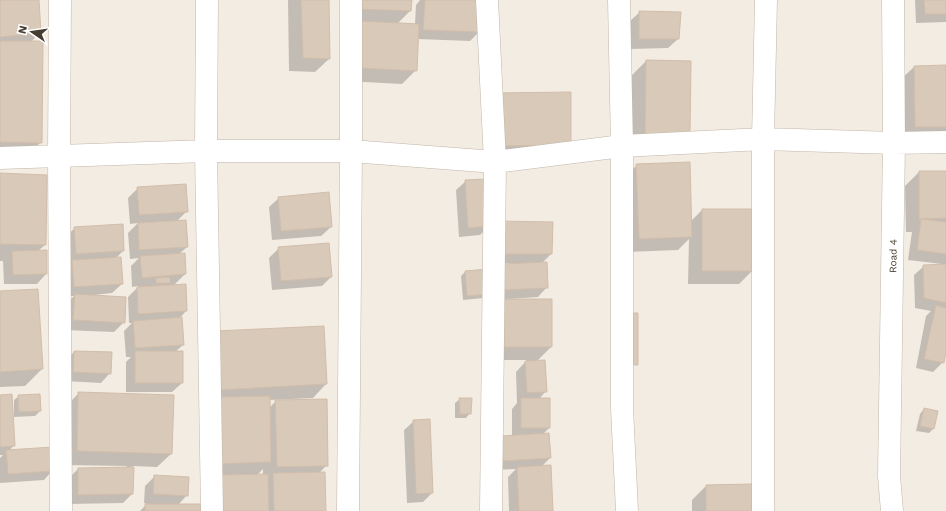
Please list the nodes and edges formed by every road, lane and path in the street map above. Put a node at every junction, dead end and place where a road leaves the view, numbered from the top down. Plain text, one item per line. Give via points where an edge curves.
1 (60, 0) edge
2 (207, 0) edge
3 (351, 0) edge
4 (487, 0) edge
5 (619, 0) edge
6 (766, 0) edge
7 (893, 0) edge
8 (763, 139) junction
9 (946, 142) edge
10 (894, 143) junction
11 (622, 146) junction
12 (206, 151) junction
13 (351, 151) junction
14 (59, 156) junction
15 (0, 158) edge
16 (495, 162) junction
17 (61, 511) edge
18 (212, 511) edge
19 (348, 511) edge
20 (491, 511) edge
21 (626, 511) edge
22 (764, 511) edge
23 (892, 511) edge

1 - 14 street
2 - 12 street
3 - 13 street
4 - 16 street
5 - 11 street
6 - 8 street
7 - 10 street, Road 4
8 - 10 street
8 - 11 street
8 - 22 street
9 - 10 street
10 - 23 street, Road 4 via 889,476
11 - 16 street
11 - 21 street via 622,408
12 - 13 street
12 - 14 street
12 - 18 street
13 - 16 street
13 - 19 street
14 - 15 street
14 - 17 street
16 - 20 street

